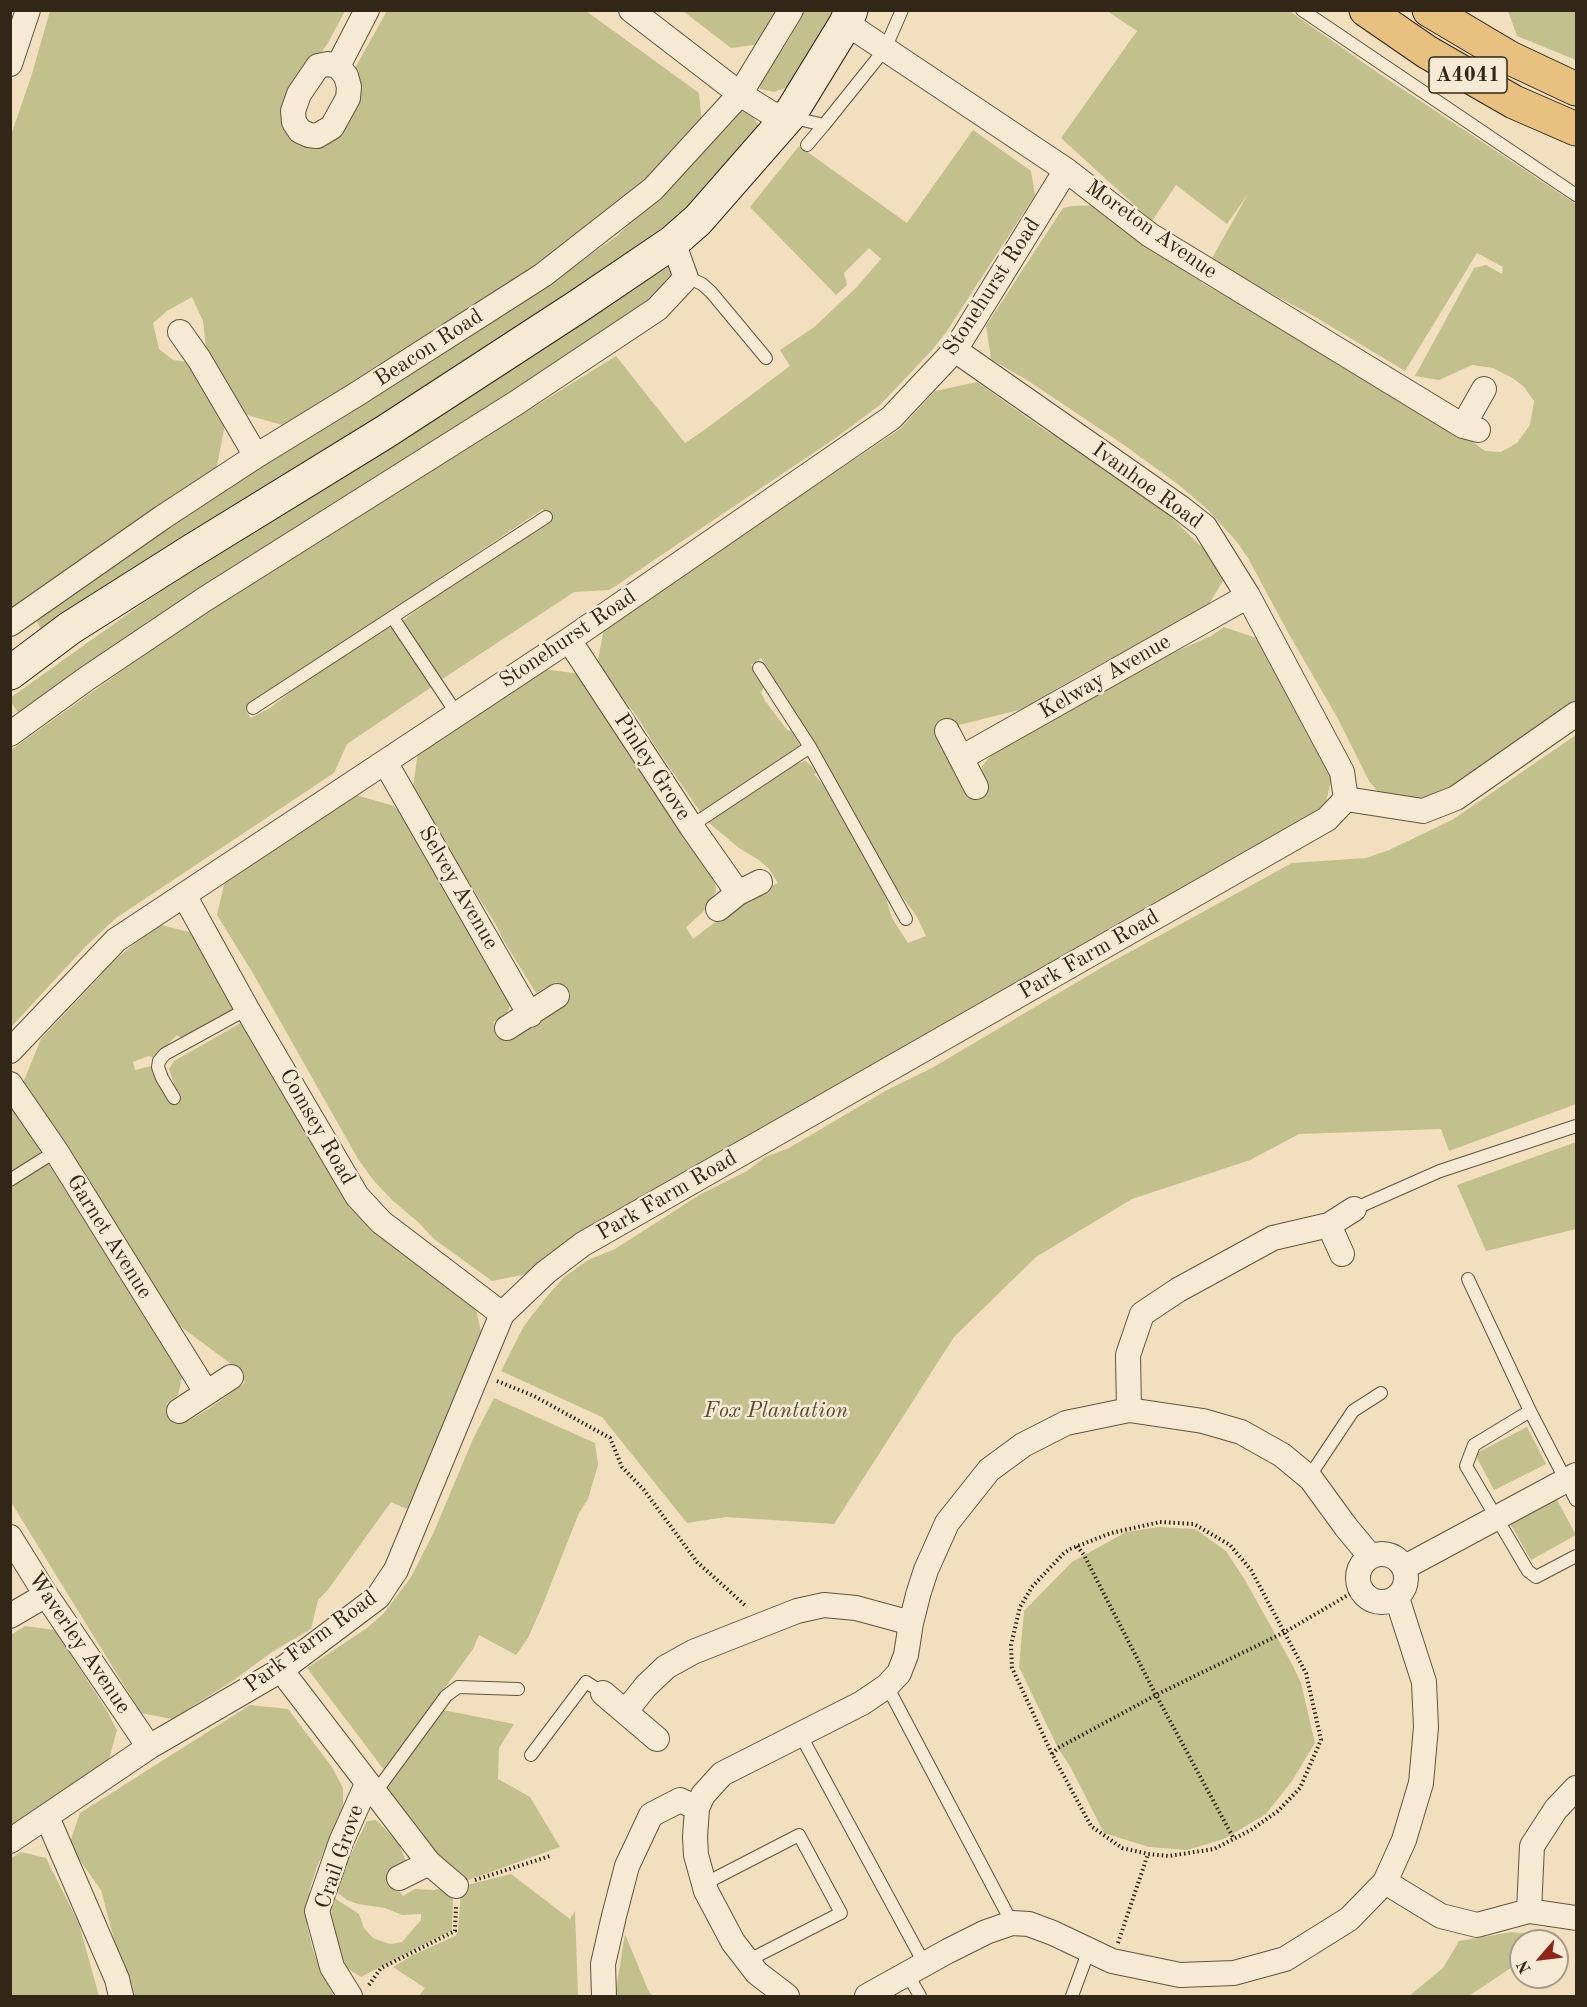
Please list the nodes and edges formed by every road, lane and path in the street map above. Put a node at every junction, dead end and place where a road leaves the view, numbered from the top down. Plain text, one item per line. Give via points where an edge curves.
1 (28, 10) edge
2 (367, 10) edge
3 (631, 10) edge
4 (791, 10) edge
5 (902, 10) edge
6 (1302, 10) edge
7 (1366, 10) edge
8 (1428, 10) edge
9 (849, 17) edge
10 (1400, 21) edge
11 (885, 49) junction
12 (10, 64) edge
13 (338, 66) dead end
14 (1576, 89) edge
15 (740, 94) junction
16 (789, 116) junction
17 (824, 125) junction
18 (1576, 129) edge
19 (807, 145) dead end
20 (1066, 170) junction
21 (1576, 195) edge
22 (673, 242) junction
23 (685, 276) junction
24 (180, 332) dead end
25 (955, 350) junction
26 (766, 358) dead end
27 (1484, 389) dead end
28 (256, 456) junction
29 (546, 517) dead end
30 (1248, 596) junction
31 (393, 618) junction
32 (10, 624) edge
33 (569, 640) junction
34 (759, 668) dead end
35 (10, 673) edge
36 (253, 708) dead end
37 (457, 714) junction
38 (1576, 714) edge
39 (947, 731) dead end
40 (10, 734) edge
41 (810, 747) junction
42 (961, 758) junction
43 (385, 762) junction
44 (976, 787) dead end
45 (1346, 799) junction
46 (690, 826) junction
47 (184, 895) junction
48 (718, 909) dead end
49 (906, 919) dead end
50 (557, 996) dead end
51 (247, 1009) junction
52 (530, 1015) junction
53 (507, 1028) dead end
54 (10, 1051) edge
55 (10, 1084) edge
56 (174, 1098) dead end
57 (1576, 1126) edge
58 (56, 1151) junction
59 (10, 1180) edge
60 (1354, 1209) joint
61 (1329, 1225) junction
62 (1342, 1254) dead end
63 (1467, 1279) dead end
64 (502, 1314) junction
65 (479, 1369) junction
66 (231, 1377) dead end
67 (206, 1392) junction
68 (1381, 1393) dead end
69 (1129, 1410) junction
70 (1530, 1411) junction
71 (178, 1412) dead end
72 (1308, 1477) junction
73 (1573, 1485) edge
74 (1497, 1518) junction
75 (10, 1537) edge
76 (1077, 1546) junction
77 (1370, 1556) junction
78 (1576, 1556) edge
79 (1405, 1567) junction
80 (1360, 1588) junction
81 (46, 1595) junction
82 (1397, 1598) junction
83 (10, 1616) edge
84 (765, 1622) junction
85 (911, 1623) junction
86 (1285, 1632) junction
87 (281, 1670) junction
88 (887, 1686) junction
89 (518, 1689) dead end
90 (603, 1693) joint
91 (1156, 1695) junction
92 (626, 1711) junction
93 (800, 1734) junction
94 (657, 1739) dead end
95 (149, 1747) junction
96 (1052, 1754) junction
97 (531, 1755) dead end
98 (371, 1788) junction
99 (1576, 1788) edge
100 (697, 1808) junction
101 (47, 1817) junction
102 (1234, 1839) junction
103 (10, 1841) edge
104 (1148, 1854) junction
105 (550, 1856) dead end
106 (429, 1863) junction
107 (399, 1878) dead end
108 (1385, 1882) junction
109 (704, 1884) junction
110 (456, 1886) junction
111 (1529, 1911) junction
112 (1576, 1918) edge
113 (1012, 1923) junction
114 (1089, 1950) junction
115 (1112, 1960) junction
116 (747, 1961) junction
117 (916, 1970) junction
118 (356, 1994) edge
119 (121, 1996) edge
120 (604, 1996) edge
121 (787, 1996) edge
122 (867, 1996) edge
123 (920, 1996) edge
124 (1072, 1996) edge

1 - 12 street
2 - 13 street
3 - 15 street
4 - 15 street, Beacon Road
5 - 11 lane
6 - 21 lane
7 - 10 highway, A4041
8 - 10 highway
8 - 14 highway, A4041 via 1510,58
9 - 11 street, Moreton Avenue
9 - 16 main road, Beacon Road
10 - 18 highway, A4041 via 1427,52 1514,102
11 - 17 lane
11 - 20 street, Moreton Avenue
15 - 16 street via 772,114
15 - 28 street, Beacon Road via 653,189 543,275
16 - 17 lane
16 - 22 main road, Beacon Road via 698,220
17 - 19 lane
20 - 25 street, Stonehurst Road
20 - 27 street, Moreton Avenue via 1150,234 1470,428
22 - 23 street
22 - 35 main road, Beacon Road via 385,432 80,622
23 - 26 lane via 711,292
23 - 40 street via 657,309 205,599
24 - 28 street
25 - 30 street, Ivanhoe Road via 1205,527
25 - 33 street, Stonehurst Road via 891,418
28 - 32 street, Beacon Road
29 - 31 lane
30 - 42 street, Kelway Avenue
30 - 45 street, Ivanhoe Road via 1342,772
31 - 36 lane
31 - 37 lane
33 - 37 street, Stonehurst Road
33 - 46 street, Pinley Grove
34 - 41 lane
37 - 43 street, Stonehurst Road
38 - 45 street via 1456,798 1423,811
39 - 42 street
41 - 46 lane
41 - 49 lane
42 - 44 street
43 - 47 street, Stonehurst Road
43 - 52 street, Selvey Avenue
45 - 64 street, Park Farm Road via 1327,819 583,1244 546,1272
46 - 48 street, Pinley Grove via 749,888
47 - 51 street, Comsey Road
47 - 54 street, Stonehurst Road via 116,940
50 - 52 street
51 - 56 lane via 159,1061 162,1078
51 - 64 street, Comsey Road via 357,1196 381,1222
52 - 53 street
55 - 58 street, Garnet Avenue
57 - 60 lane via 1440,1171
58 - 59 lane
58 - 67 street, Garnet Avenue
60 - 61 street
61 - 62 street
61 - 69 street via 1273,1238 1142,1314 1128,1355
63 - 70 lane
64 - 65 street, Park Farm Road
65 - 84 path via 610,1438 622,1467 644,1490 697,1562
65 - 87 street, Park Farm Road via 396,1570 378,1597
66 - 67 street
67 - 71 street
68 - 72 lane via 1353,1411
69 - 72 street via 1203,1421 1241,1432 1282,1455
69 - 85 street via 1066,1423 1023,1445 989,1470 947,1523 926,1570
70 - 73 lane
70 - 74 lane via 1474,1444 1466,1466
72 - 77 street
73 - 74 street
74 - 78 lane via 1528,1571 1536,1577
74 - 79 street
75 - 81 street, Waverley Avenue
76 - 86 path via 1111,1533 1160,1522 1194,1524 1230,1545 1251,1570
76 - 91 path
76 - 96 path via 1063,1554 1032,1587 1020,1607 1011,1645 1012,1668
77 - 79 street via 1383,1553 1398,1558
77 - 80 street via 1359,1567
79 - 82 street via 1407,1580
80 - 82 street via 1370,1600 1386,1603
80 - 86 path
81 - 83 street
81 - 95 street, Waverley Avenue
82 - 108 street via 1424,1682 1426,1727 1421,1783 1404,1840
84 - 85 street via 824,1605 856,1608
84 - 92 street via 666,1667
85 - 88 street via 906,1655 899,1673
86 - 91 path
86 - 102 path via 1306,1673 1321,1740 1300,1788 1278,1811
87 - 95 street, Park Farm Road
87 - 98 street, Crail Grove
88 - 93 street
88 - 113 lane
89 - 98 lane via 458,1688 446,1696
90 - 92 street
90 - 97 lane via 586,1682
91 - 96 path
91 - 102 path
92 - 94 street
93 - 100 street via 722,1774
93 - 117 lane
95 - 101 street, Park Farm Road
96 - 104 path via 1091,1826 1122,1848
98 - 106 street, Crail Grove
98 - 118 street, Crail Grove via 341,1842 317,1911 332,1967
99 - 111 street via 1556,1809 1532,1846
100 - 109 street via 696,1855
100 - 120 street via 680,1800 651,1815 627,1866 619,1896 603,1964
101 - 103 street, Park Farm Road
101 - 119 street
102 - 104 path via 1214,1849 1169,1856
104 - 115 path
105 - 110 path
106 - 107 street
106 - 110 street, Crail Grove
108 - 111 street via 1441,1916 1477,1925
108 - 115 street via 1349,1919 1285,1959 1234,1972 1180,1975
109 - 116 street
109 - 116 lane via 799,1835 841,1913
110 - 118 path via 455,1931 381,1968
111 - 112 street
113 - 114 street via 1029,1924
113 - 117 street via 986,1932
114 - 115 street
114 - 124 lane
116 - 121 street via 757,1974
117 - 122 street
117 - 123 lane

